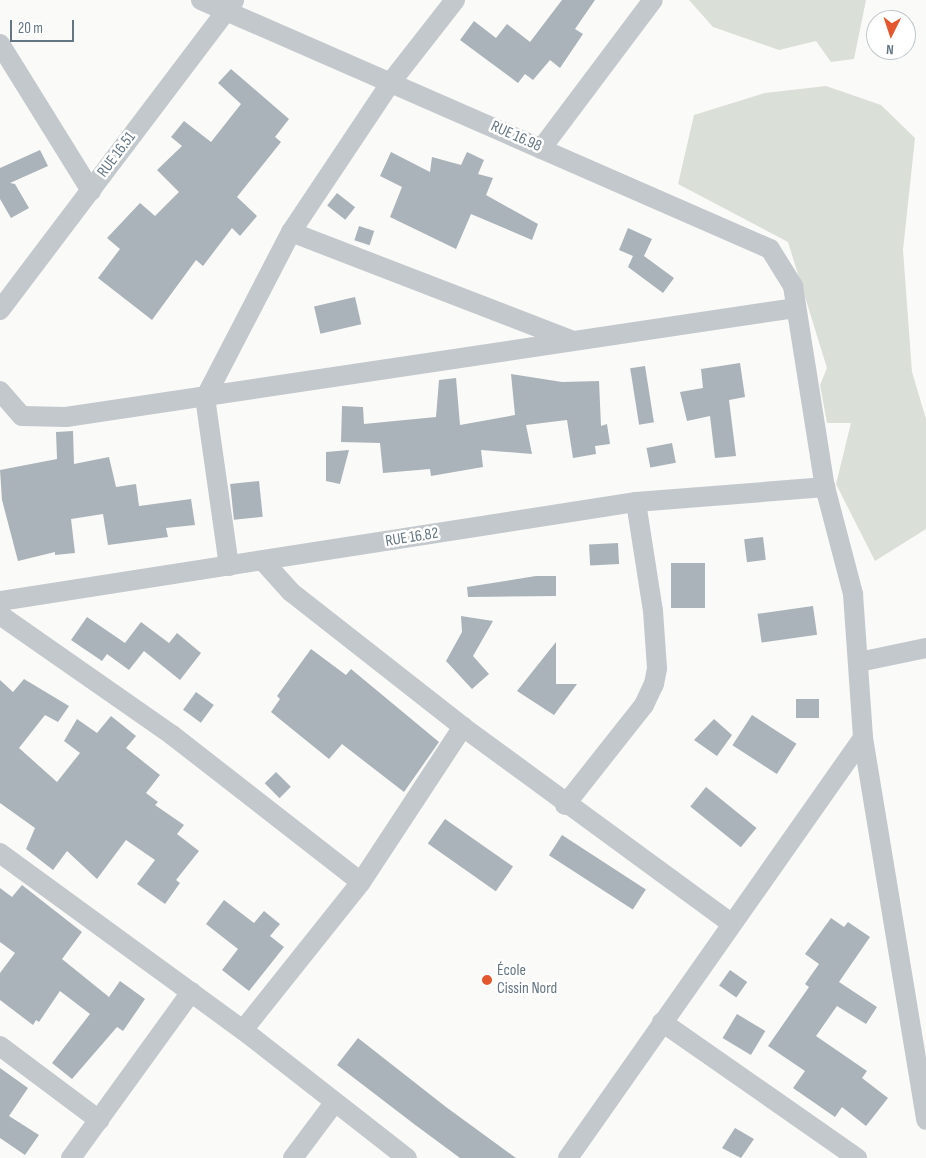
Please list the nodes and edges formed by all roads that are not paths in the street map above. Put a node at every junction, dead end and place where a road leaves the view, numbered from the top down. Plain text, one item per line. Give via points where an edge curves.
1 (201, 0) edge
2 (455, 0) edge
3 (653, 0) edge
4 (230, 5) edge
5 (0, 44) edge
6 (391, 82) junction
7 (541, 148) junction
8 (90, 191) junction
9 (291, 232) junction
10 (795, 308) junction
11 (0, 310) edge
12 (573, 341) junction
13 (0, 391) edge
14 (206, 398) junction
15 (825, 487) junction
16 (636, 502) junction
17 (264, 562) junction
18 (229, 566) junction
19 (0, 601) edge
20 (0, 615) edge
21 (926, 648) edge
22 (859, 662) junction
23 (464, 727) junction
24 (863, 738) junction
25 (566, 805) junction
26 (0, 853) edge
27 (361, 882) junction
28 (731, 923) junction
29 (191, 992) junction
30 (662, 1022) junction
31 (243, 1030) junction
32 (0, 1046) edge
33 (334, 1104) junction
34 (98, 1120) junction
35 (926, 1120) edge
36 (844, 1154) edge
37 (71, 1158) edge
38 (293, 1158) edge
39 (407, 1158) edge
40 (568, 1158) edge

1 - 4 street, RUE 16.98
2 - 6 street
3 - 7 street
4 - 6 street, RUE 16.98
4 - 8 street, RUE 16.51
5 - 8 street
6 - 7 street, RUE 16.98
6 - 9 street
7 - 10 street, RUE 16.98 via 770,249 793,286
8 - 11 street, RUE 16.51
9 - 12 street
9 - 14 street
10 - 12 street
10 - 15 street, RUE 16.98
12 - 14 street
13 - 14 street via 22,416 37,419 179,397
14 - 18 street
15 - 16 street, RUE 16.82
15 - 22 street, RUE 16.98 via 853,594
16 - 17 street, RUE 16.82
16 - 25 street via 653,611 657,668 654,684 644,705
17 - 18 street, RUE 16.82
17 - 23 street via 291,592
18 - 19 street, RUE 16.82
20 - 27 street via 172,735
21 - 22 street
22 - 24 street, RUE 16.98
23 - 25 street
23 - 27 street
24 - 28 street
24 - 35 street, RUE 16.98
25 - 28 street
26 - 29 street
27 - 31 street
28 - 30 street
29 - 31 street
29 - 34 street
30 - 36 street
30 - 40 street
31 - 33 street
32 - 34 street
33 - 38 street
33 - 39 street
34 - 37 street

